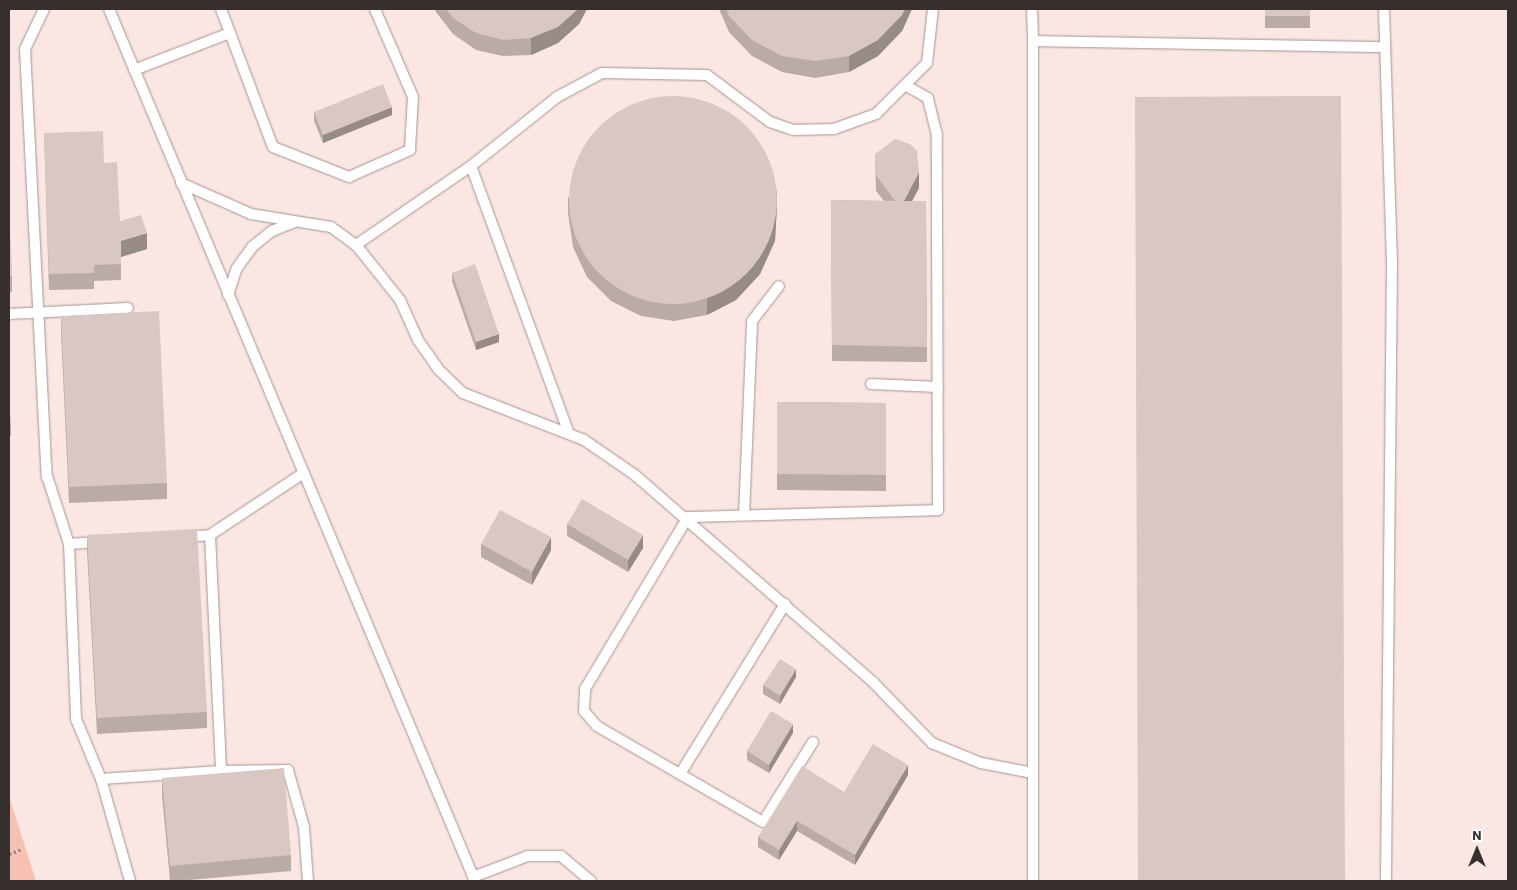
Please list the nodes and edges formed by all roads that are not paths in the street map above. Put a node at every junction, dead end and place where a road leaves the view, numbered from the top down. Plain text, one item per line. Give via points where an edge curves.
1 (44, 9) edge
2 (109, 9) edge
3 (221, 9) edge
4 (375, 9) edge
5 (933, 9) edge
6 (1032, 9) edge
7 (1384, 9) edge
8 (230, 34) junction
9 (1033, 41) junction
10 (1384, 47) junction
11 (134, 70) junction
12 (906, 86) junction
13 (471, 166) junction
14 (181, 183) junction
15 (296, 221) junction
16 (356, 245) junction
17 (779, 286) dead end
18 (228, 296) junction
19 (128, 308) dead end
20 (38, 313) junction
21 (9, 314) edge
22 (871, 384) dead end
23 (938, 387) junction
24 (569, 434) junction
25 (302, 474) junction
26 (744, 515) junction
27 (688, 517) junction
28 (210, 535) junction
29 (172, 538) edge
30 (116, 541) edge
31 (69, 544) junction
32 (785, 604) junction
33 (813, 742) dead end
34 (221, 771) junction
35 (1033, 773) junction
36 (680, 774) junction
37 (101, 780) junction
38 (474, 879) edge
39 (130, 881) edge
40 (308, 881) edge
41 (591, 881) edge
42 (1033, 881) edge
43 (1386, 881) edge

1 - 20 lane via 25,49
2 - 11 lane
3 - 8 lane
4 - 8 lane via 412,97 410,150 349,177 273,146
5 - 12 lane via 926,63
6 - 9 lane
7 - 10 lane
8 - 11 lane
9 - 10 lane
9 - 35 lane
10 - 43 lane via 1392,263
11 - 14 lane
12 - 13 lane via 876,114 834,129 793,130 770,122 707,75 602,73 557,97
12 - 23 lane via 928,98 938,135
13 - 16 lane
13 - 24 lane
14 - 15 lane via 228,207
14 - 18 lane
15 - 16 lane via 331,227
15 - 18 lane via 272,230 252,247 237,268
16 - 24 lane via 400,300 418,340 438,369 463,393
17 - 26 lane via 752,321
18 - 25 lane
19 - 20 lane
20 - 21 lane
20 - 31 lane via 47,476
22 - 23 lane
23 - 26 lane via 938,510
24 - 27 lane via 635,475
25 - 28 lane
25 - 38 lane
26 - 27 lane
27 - 32 lane
27 - 36 lane via 585,689 584,711 597,726
28 - 29 lane
28 - 34 lane
30 - 31 lane
31 - 37 lane via 76,719
32 - 35 lane via 873,682 932,743 981,763
32 - 36 lane
33 - 36 lane via 763,822
34 - 37 lane
34 - 40 lane via 288,770 304,827
35 - 42 lane
37 - 39 lane
38 - 41 lane via 528,856 561,856

